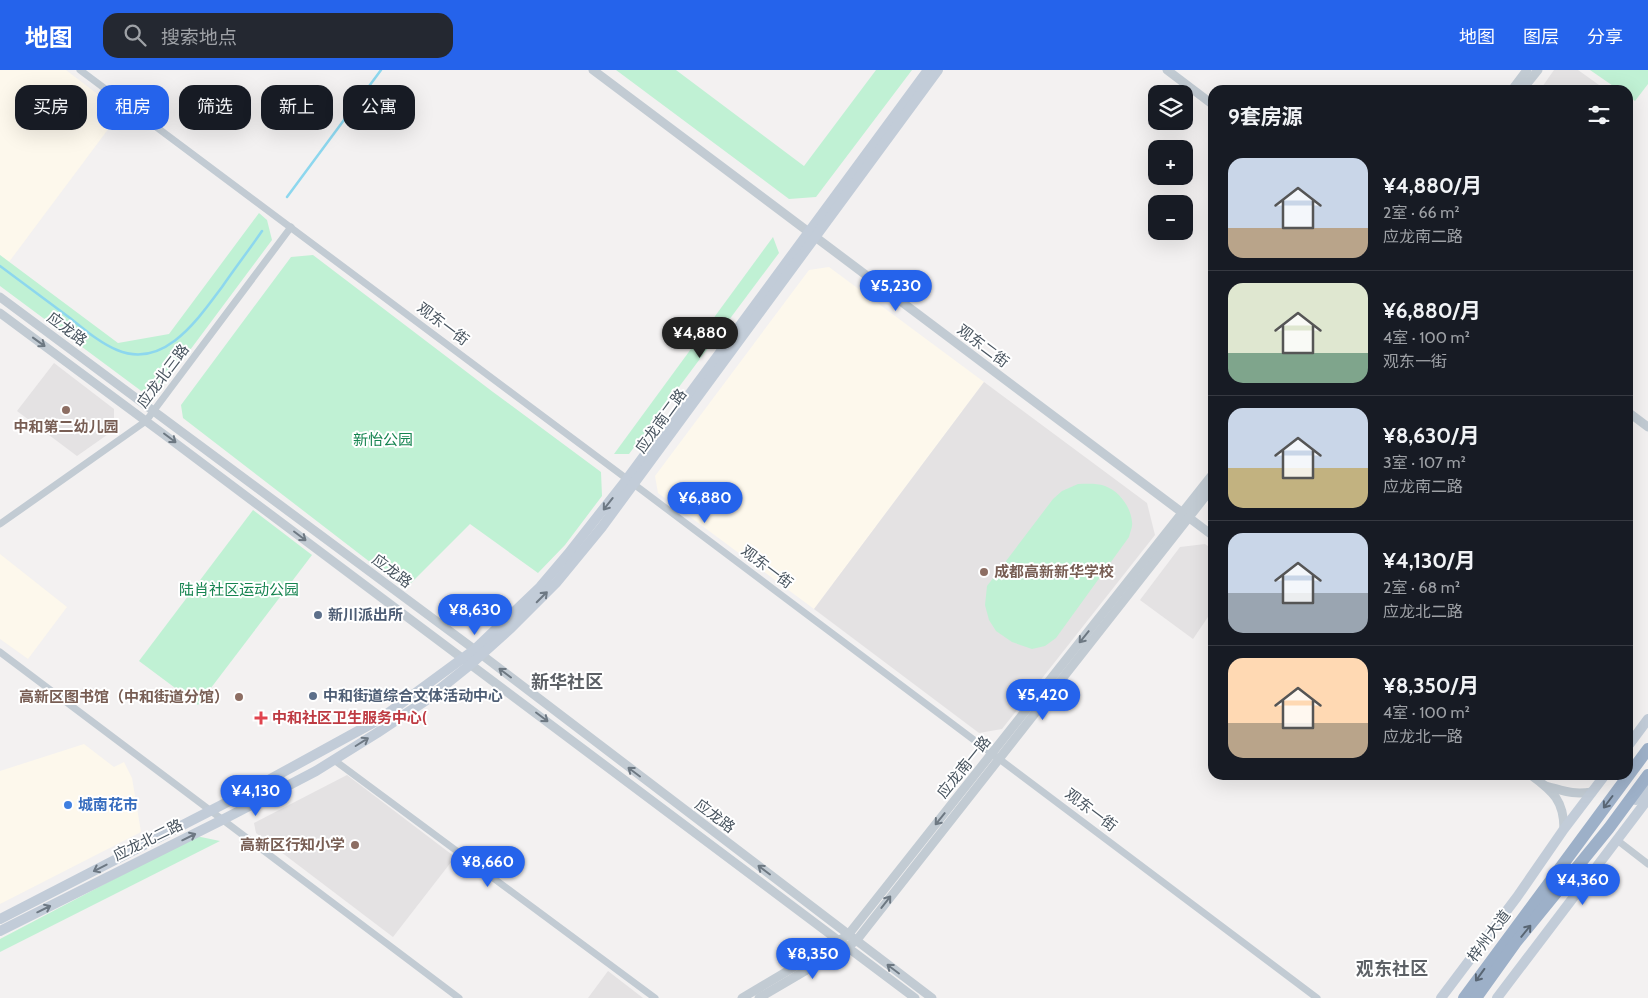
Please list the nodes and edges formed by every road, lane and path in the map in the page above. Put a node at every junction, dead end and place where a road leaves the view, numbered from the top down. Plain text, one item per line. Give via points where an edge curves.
1 (80, 70) edge
2 (594, 70) edge
3 (928, 70) edge
4 (938, 70) edge
5 (1167, 70) edge
6 (1527, 70) edge
7 (1538, 70) edge
8 (1516, 85) edge
9 (1526, 85) edge
10 (1208, 101) edge
11 (292, 227) junction
12 (812, 234) junction
13 (0, 297) edge
14 (0, 313) edge
15 (154, 412) junction
16 (1633, 416) edge
17 (146, 421) junction
18 (1648, 427) edge
19 (631, 482) junction
20 (1208, 482) edge
21 (1208, 492) edge
22 (1186, 516) junction
23 (0, 524) edge
24 (1208, 532) edge
25 (0, 652) edge
26 (478, 652) junction
27 (467, 661) junction
28 (1648, 719) edge
29 (1633, 739) edge
30 (1648, 749) edge
31 (996, 756) junction
32 (334, 760) junction
33 (1633, 769) edge
34 (1648, 775) edge
35 (1538, 780) edge
36 (1601, 780) edge
37 (1625, 780) edge
38 (1546, 786) junction
39 (1648, 786) edge
40 (1592, 792) junction
41 (1648, 799) edge
42 (210, 811) junction
43 (222, 820) junction
44 (1609, 828) junction
45 (1564, 829) junction
46 (1617, 840) junction
47 (1648, 864) edge
48 (0, 919) edge
49 (0, 931) edge
50 (848, 935) junction
51 (856, 941) junction
52 (843, 944) junction
53 (459, 998) edge
54 (655, 998) edge
55 (742, 998) edge
56 (759, 998) edge
57 (915, 998) edge
58 (932, 998) edge
59 (1316, 998) edge
60 (1441, 998) edge
61 (1464, 998) edge
62 (1476, 998) edge
63 (1498, 998) edge

1 - 11 street, 观东一街
2 - 12 street, 观东二街
3 - 12 main road, 应龙南二路
4 - 12 main road, 应龙南二路
5 - 10 street
6 - 8 street
7 - 9 street
11 - 15 street, 应龙北三路
11 - 19 street, 观东一街
12 - 19 main road, 应龙南二路
12 - 22 street, 观东二街
13 - 15 street, 应龙路
14 -> 17 street, 应龙路
15 - 17 street, 应龙北三路
15 - 26 street, 应龙路
16 - 18 street
17 - 23 street, 应龙北三路
17 -> 27 street, 应龙路
19 - 26 main road, 应龙南二路 via 602,527 556,583
19 - 31 street, 观东一街
20 - 22 street, 应龙南一路
21 - 22 street, 应龙南一路
22 - 24 street, 观东二街
22 - 31 street, 应龙南一路
25 - 42 street
26 - 27 main road, 应龙北二路
50 -> 26 street, 应龙路
32 -> 27 main road, 应龙北二路 via 425,701
27 - 42 main road, 应龙北二路 via 380,719
27 -> 52 street, 应龙路
28 - 29 main road
30 -> 33 highway, 梓州大道
31 -> 50 street, 应龙南一路
51 -> 31 street, 应龙南一路
31 - 59 street, 观东一街
32 - 43 main road, 应龙北二路
32 - 54 street
34 - 44 highway, 梓州大道
35 - 38 street
36 - 40 main road
37 -> 61 highway, 梓州大道
38 - 40 street via 1570,794
38 - 45 street via 1564,812
39 - 44 main road
40 - 45 main road
41 - 46 main road
42 - 43 street
42 -> 48 main road, 应龙北二路
49 -> 43 main road, 应龙北二路
43 - 53 street
62 -> 44 highway, 梓州大道 via 1516,942
45 - 60 main road
46 - 47 street
46 - 63 main road
50 - 51 street, 应龙路
50 - 52 street, 应龙南一路
51 - 52 street
58 -> 51 street, 应龙路
52 - 55 street
52 - 56 street
52 - 57 street, 应龙路

